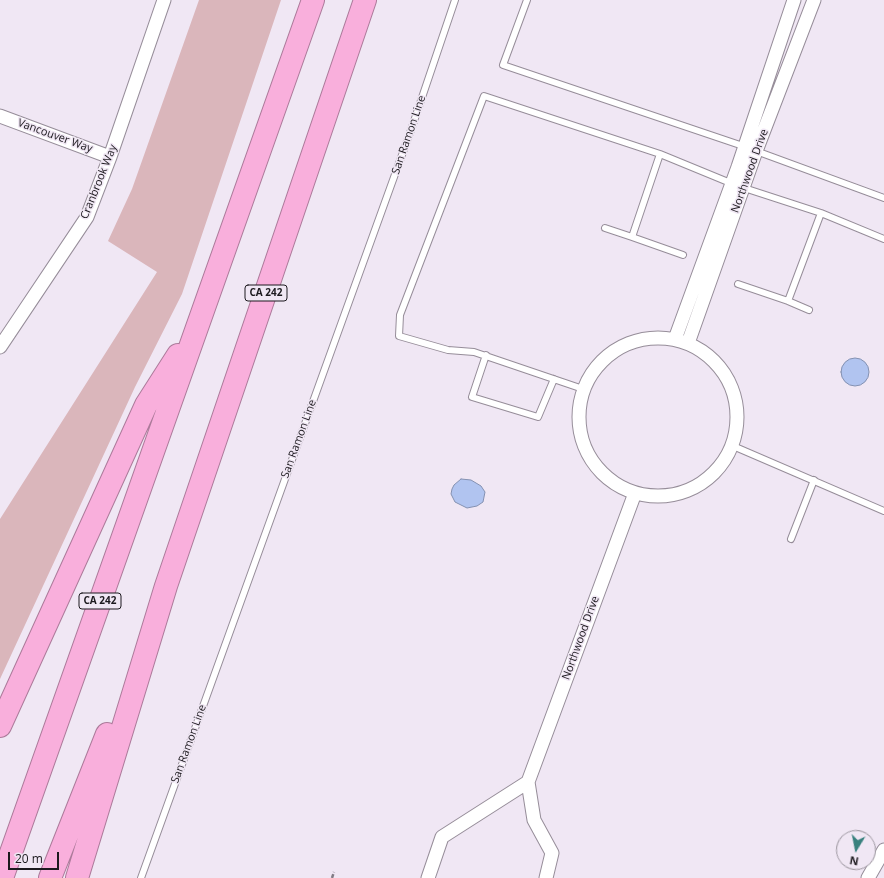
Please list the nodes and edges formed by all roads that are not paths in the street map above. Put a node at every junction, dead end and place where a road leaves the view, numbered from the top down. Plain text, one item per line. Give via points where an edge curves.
1 (164, 0) edge
2 (313, 0) edge
3 (365, 0) edge
4 (455, 0) edge
5 (527, 0) edge
6 (794, 0) edge
7 (814, 0) edge
8 (0, 116) edge
9 (750, 149) junction
10 (660, 154) junction
11 (110, 157) junction
12 (730, 182) junction
13 (744, 188) junction
14 (884, 198) edge
15 (821, 213) junction
16 (606, 228) dead end
17 (632, 237) junction
18 (884, 239) edge
19 (683, 255) dead end
20 (738, 284) dead end
21 (788, 301) junction
22 (810, 310) dead end
23 (198, 324) junction
24 (675, 339) junction
25 (688, 343) junction
26 (0, 347) edge
27 (486, 355) junction
28 (554, 379) junction
29 (584, 389) junction
30 (733, 446) junction
31 (814, 480) junction
32 (634, 493) junction
33 (884, 511) edge
34 (790, 539) dead end
35 (166, 586) junction
36 (0, 726) edge
37 (528, 782) junction
38 (884, 852) edge
39 (2, 878) edge
40 (50, 878) edge
41 (77, 878) edge
42 (141, 878) edge
43 (428, 878) edge
44 (546, 878) edge
45 (868, 878) edge

1 - 11 street, Cranbrook Way
2 - 23 highway, CA 242
3 - 35 highway, CA 242
4 - 42 lane, San Ramon Line via 411,130
5 - 9 lane via 503,65
6 - 9 street, Northwood Drive
7 - 9 street, Northwood Drive
8 - 11 street, Vancouver Way
9 - 12 street, Northwood Drive
9 - 13 street, Northwood Drive
9 - 14 lane
10 - 12 lane
10 - 17 lane
10 - 27 lane via 484,96 400,315 399,336 448,350
11 - 26 street, Cranbrook Way via 87,217
12 - 13 lane
12 - 24 street, Northwood Drive
13 - 15 lane
13 - 25 street, Northwood Drive
15 - 18 lane
15 - 21 lane
16 - 17 lane
17 - 19 lane
20 - 21 lane
21 - 22 lane
23 - 36 highway via 146,405
23 - 39 highway, CA 242
24 - 25 street
24 - 29 street via 656,337 620,347 592,372
25 - 30 street via 710,356 726,374 736,397 738,422
27 - 28 lane
27 - 28 lane via 472,397 538,417
28 - 29 lane
29 - 32 street via 579,410 580,432 587,452 599,470 615,484
30 - 31 lane
30 - 32 street via 722,466 704,483 682,493 658,497
31 - 33 lane
31 - 34 lane
32 - 37 street, Northwood Drive
35 - 40 highway, CA 242
35 - 41 highway
37 - 43 street via 442,838
37 - 44 street, Northwood Drive via 534,820 552,853
38 - 45 street

